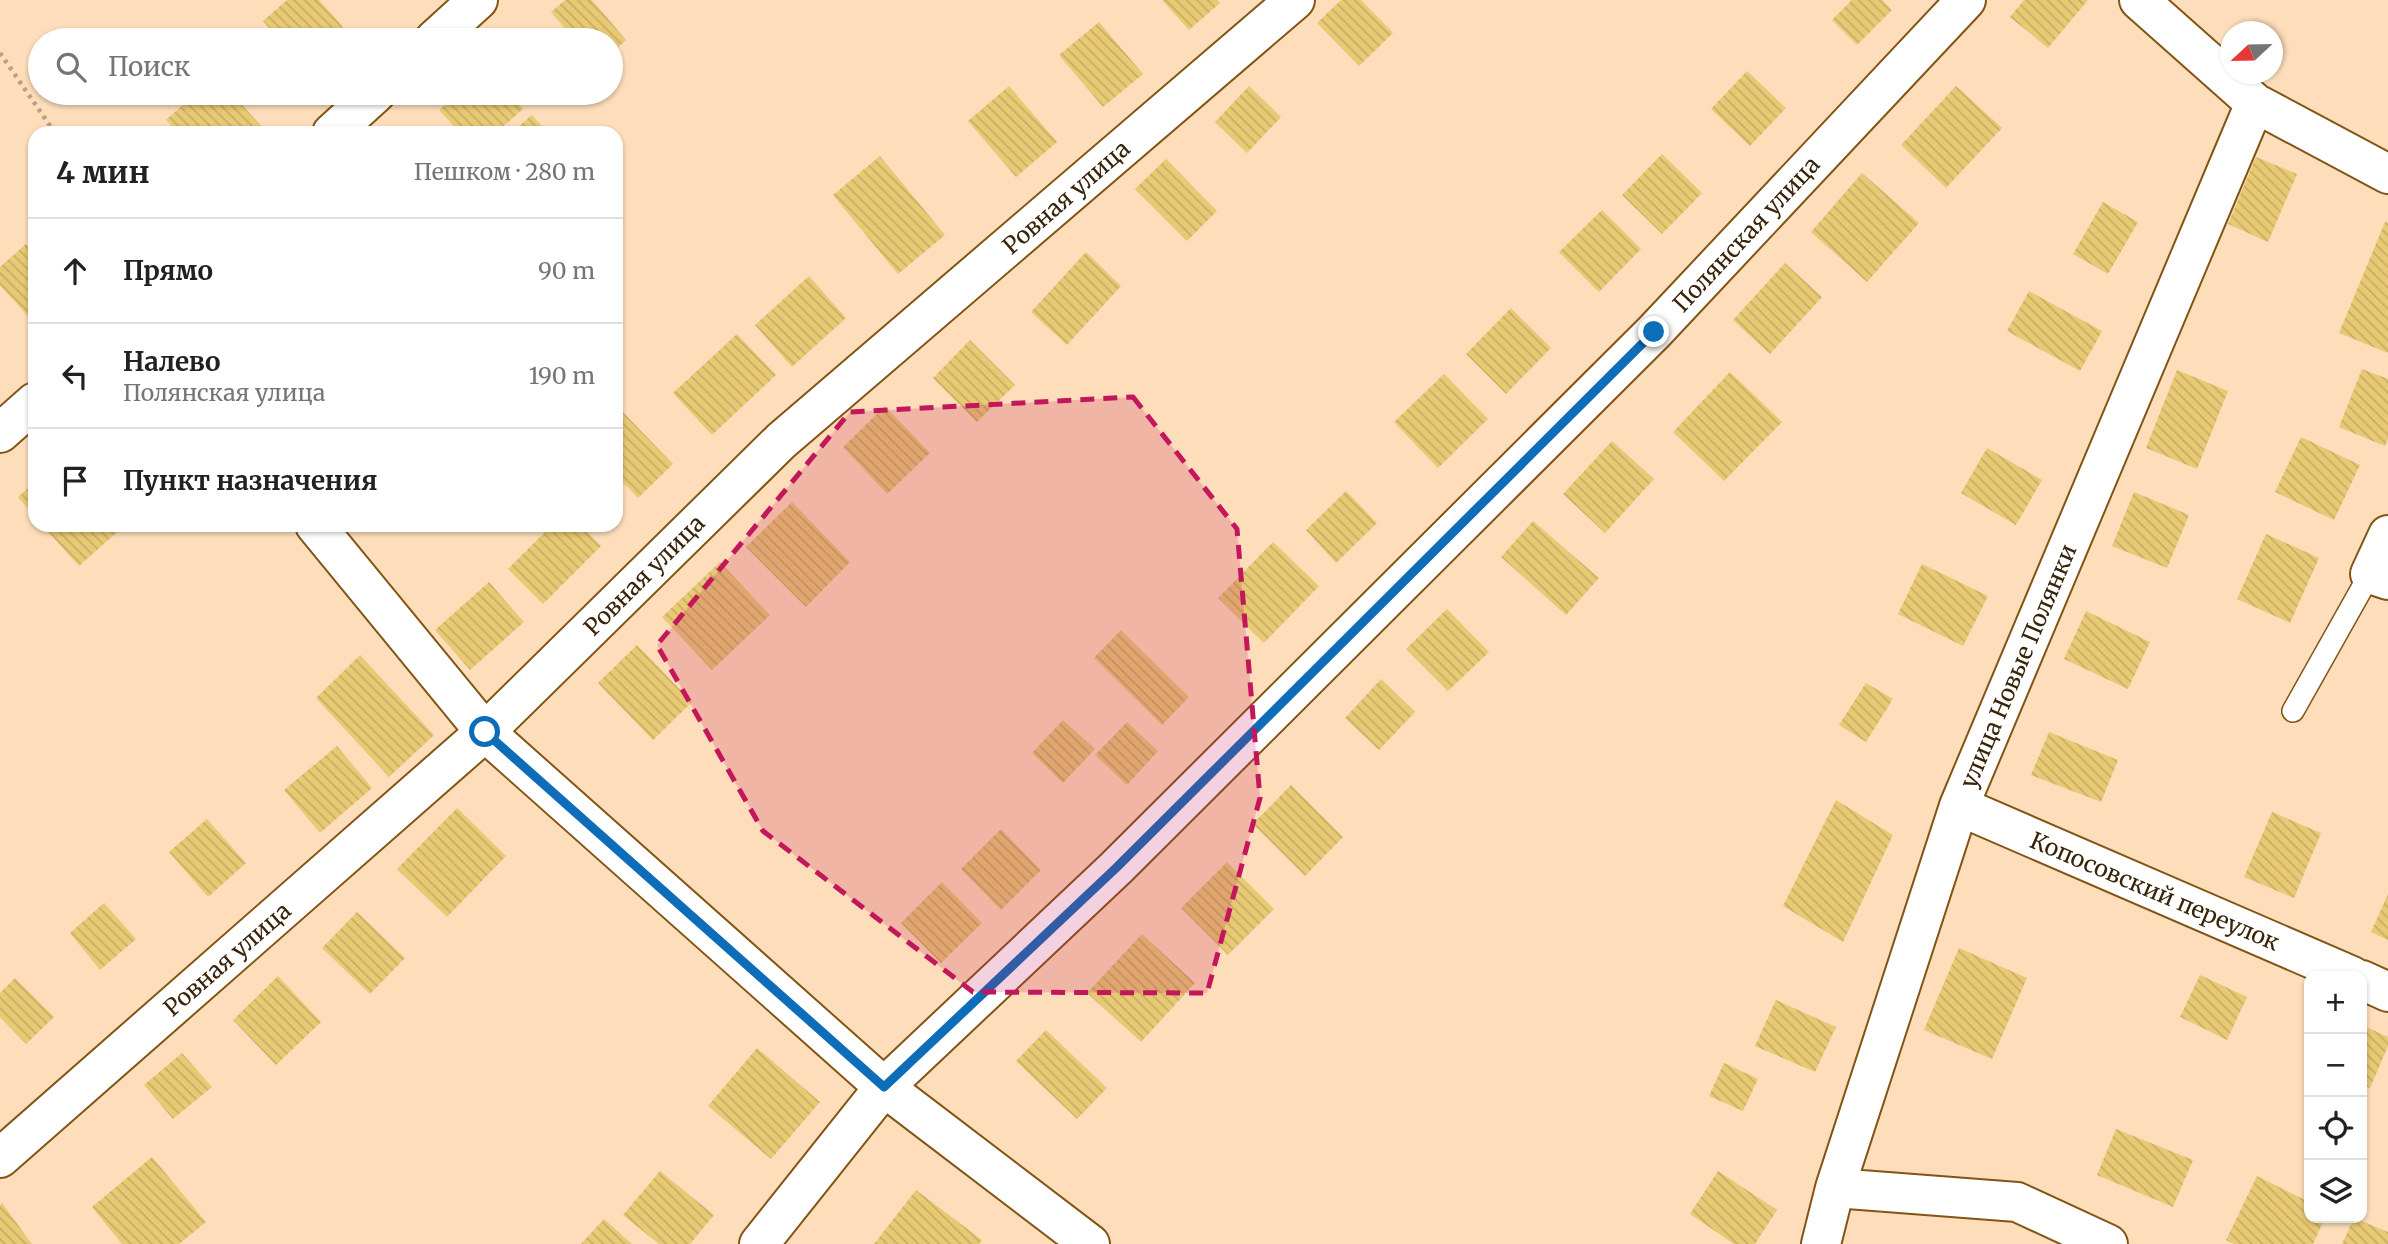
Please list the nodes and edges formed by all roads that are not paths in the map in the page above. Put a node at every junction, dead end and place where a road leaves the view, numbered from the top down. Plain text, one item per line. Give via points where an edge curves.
1 (478, 0) edge
2 (1295, 0) edge
3 (1966, 0) edge
4 (2139, 0) edge
5 (447, 28) edge
6 (2255, 103) junction
7 (363, 105) edge
8 (340, 126) edge
9 (2388, 174) edge
10 (28, 408) edge
11 (0, 433) edge
12 (321, 532) edge
13 (2388, 535) edge
14 (2379, 577) edge
15 (2293, 712) dead end
16 (485, 732) junction
17 (1959, 806) junction
18 (2340, 971) edge
19 (2367, 982) edge
20 (2388, 992) edge
21 (884, 1087) junction
22 (0, 1158) edge
23 (1835, 1188) junction
24 (759, 1244) edge
25 (1090, 1244) edge
26 (1821, 1244) edge
27 (2108, 1244) edge

1 - 5 street
2 - 16 street, Ровная улица via 781,441
3 - 21 street, Полянская улица via 1654,332 1116,868
4 - 6 street
6 - 9 street
6 - 17 street, улица Новые Полянки
7 - 8 street
10 - 11 street
12 - 16 street
13 - 14 street
14 - 15 lane
16 - 21 street
16 - 22 street, Ровная улица
17 - 18 street, Копосовский переулок
17 - 23 street, улица Новые Полянки
19 - 20 street
21 - 24 street, Полянская улица
21 - 25 street
23 - 26 street, улица Новые Полянки
23 - 27 street via 2017,1202

